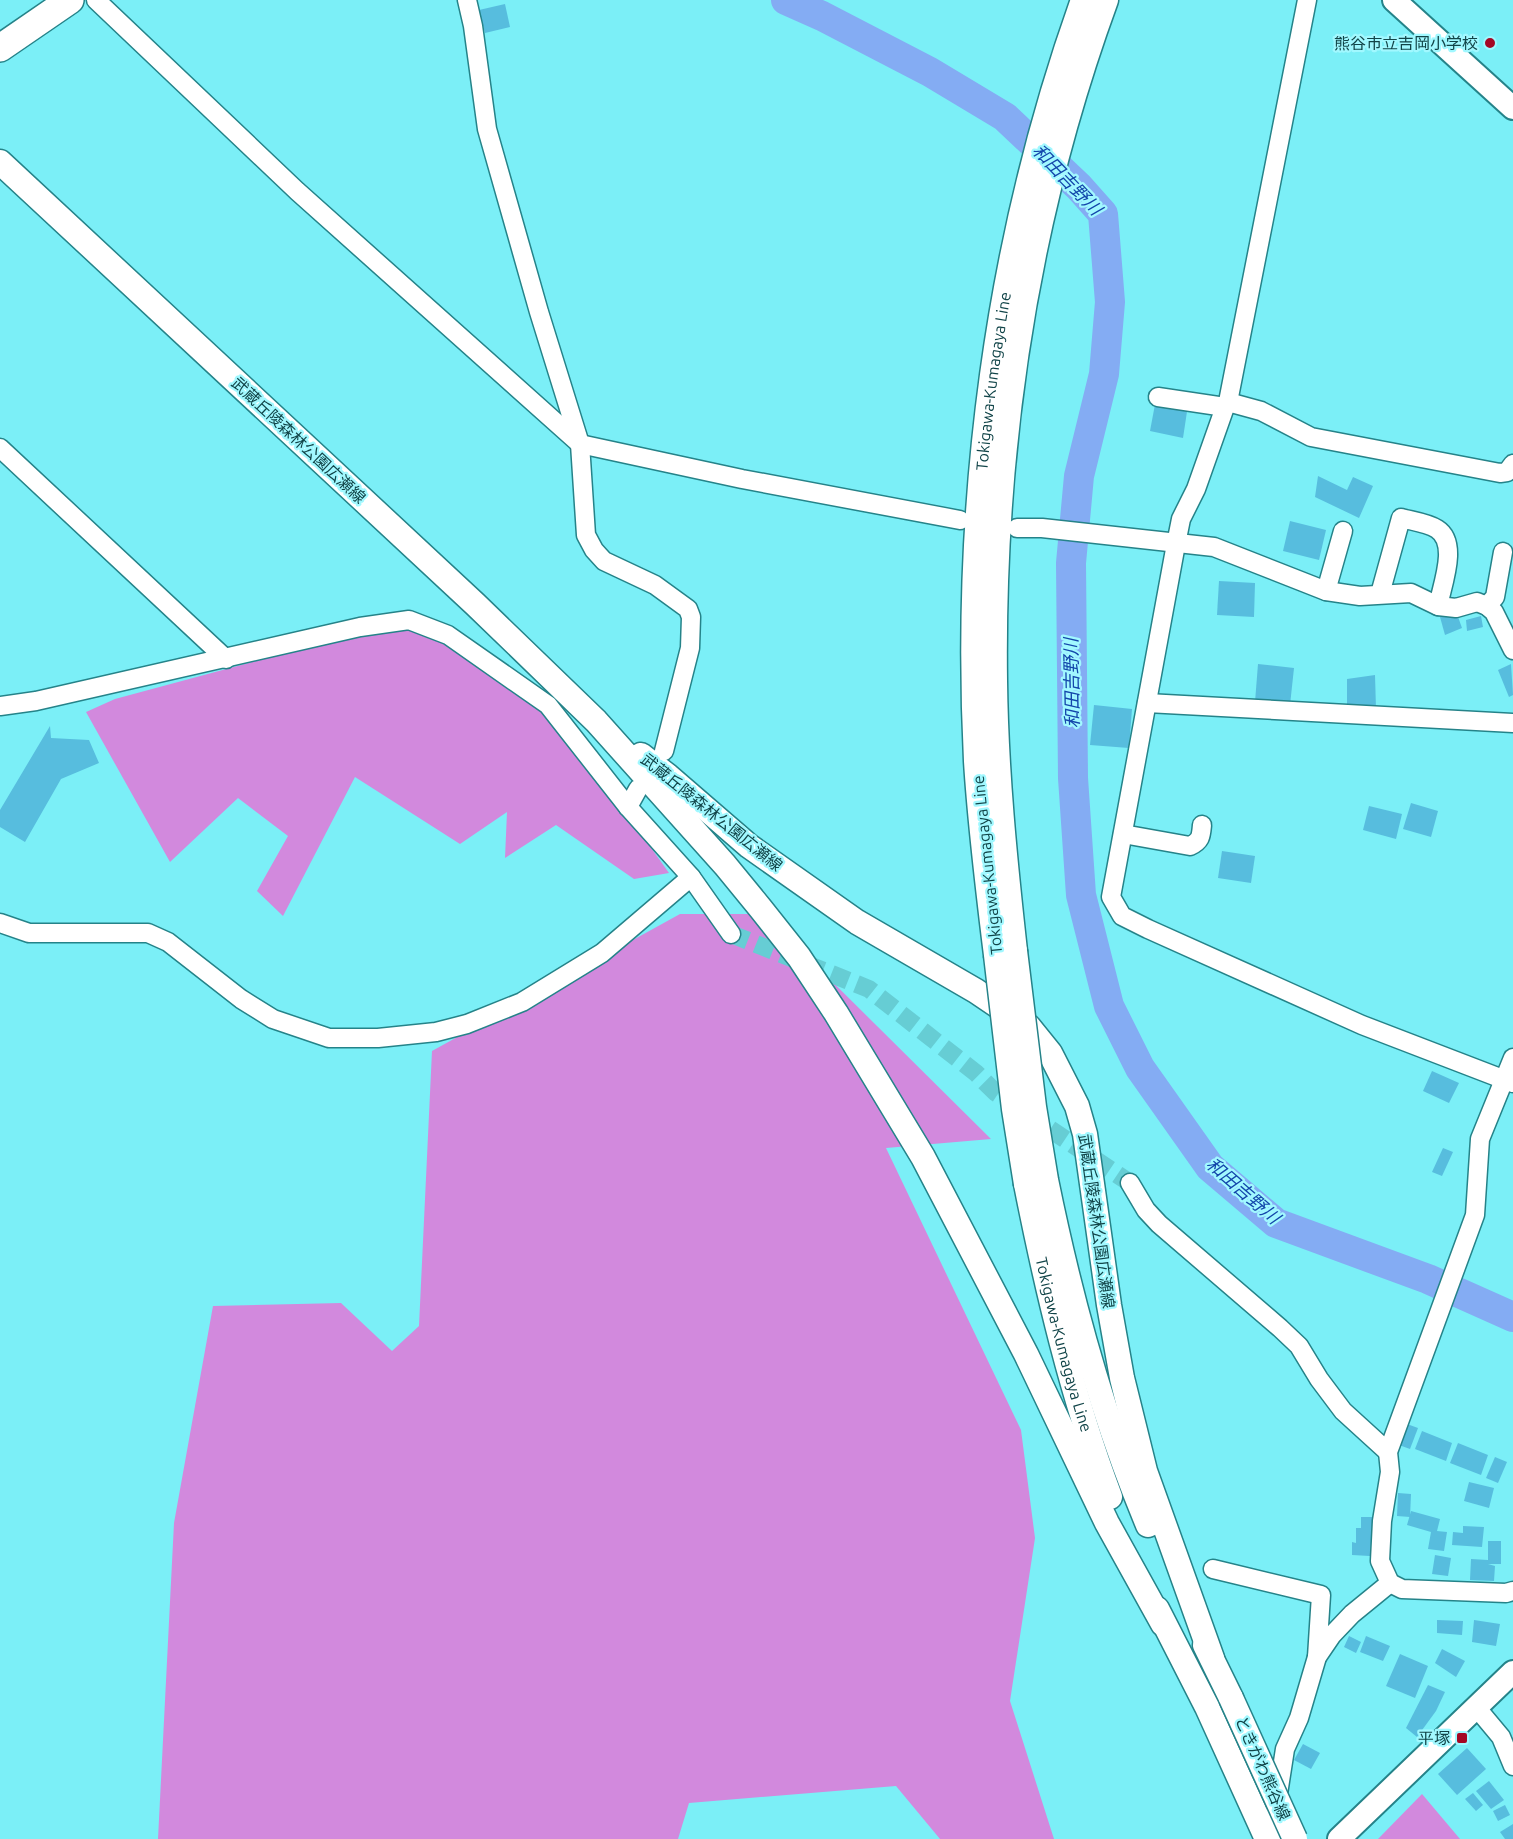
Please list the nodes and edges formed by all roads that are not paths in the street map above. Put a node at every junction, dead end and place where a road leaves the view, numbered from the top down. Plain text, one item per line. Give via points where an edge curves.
1 (70, 0) edge
2 (96, 0) edge
3 (467, 0) edge
4 (1083, 0) edge
5 (1106, 0) edge
6 (1307, 0) edge
7 (1394, 0) edge
8 (0, 48) edge
9 (1063, 93) junction
10 (1513, 108) edge
11 (0, 162) edge
12 (1158, 397) dead end
13 (1227, 405) junction
14 (580, 444) junction
15 (0, 448) edge
16 (1513, 464) edge
17 (960, 520) dead end
18 (1017, 528) dead end
19 (1343, 531) dead end
20 (1176, 544) junction
21 (1503, 552) dead end
22 (1326, 591) junction
23 (1380, 594) junction
24 (1438, 606) junction
25 (1487, 606) junction
26 (1513, 650) edge
27 (226, 659) junction
28 (1147, 703) junction
29 (0, 706) edge
30 (596, 721) junction
31 (1513, 723) edge
32 (664, 751) dead end
33 (638, 789) dead end
34 (628, 807) junction
35 (1202, 825) dead end
36 (1123, 834) junction
37 (691, 877) junction
38 (0, 922) edge
39 (730, 934) tunnel mouth
40 (1513, 1058) edge
41 (1508, 1081) edge
42 (1036, 1182) junction
43 (1130, 1183) tunnel mouth
44 (1388, 1452) junction
45 (1213, 1569) dead end
46 (1390, 1582) junction
47 (1513, 1591) edge
48 (1163, 1624) junction
49 (1317, 1657) junction
50 (1212, 1658) junction
51 (1513, 1671) edge
52 (1231, 1698) joint
53 (1207, 1707) joint
54 (1476, 1707) junction
55 (1513, 1767) edge
56 (1269, 1839) edge
57 (1295, 1839) edge
58 (1339, 1839) edge

1 - 8 main road
2 - 14 street via 297,191
3 - 14 street via 487,129
4 - 9 main road, Tokigawa-Kumagaya Line
5 - 9 main road, Tokigawa-Kumagaya Line
6 - 13 street
7 - 10 street
9 - 42 main road, Tokigawa-Kumagaya Line, bridge via 1028,230 997,539 995,680 1007,878 1006,953 1034,1107
11 - 30 main road, 武蔵丘陵森林公園広瀬線
12 - 13 street
13 - 16 street via 1261,411 1311,437 1500,473
13 - 20 street via 1181,519
14 - 17 street
14 - 32 street via 586,535 594,550 604,561 655,585 688,609 691,616 690,648
15 - 27 street
18 - 20 street
19 - 22 street
20 - 22 street via 1214,548
20 - 28 street
21 - 25 street via 1495,597
22 - 23 street via 1360,596
23 - 24 street via 1411,593
23 - 24 street via 1401,518 1437,529 1447,538 1449,554
24 - 25 street via 1456,608 1477,602
25 - 26 street
27 - 29 street
27 - 34 street via 360,627 409,620 448,635 548,705
28 - 31 street
28 - 36 street
30 - 48 main road, 武蔵丘陵森林公園広瀬線 via 746,891 799,957 836,1013 923,1157 1026,1354 1107,1523
30 - 50 main road, 武蔵丘陵森林公園広瀬線 via 668,776 748,846 857,922 976,991 1029,1027 1050,1053 1077,1106 1085,1134 1109,1305 1145,1471
33 - 34 street
34 - 37 street
35 - 36 street via 1201,837 1190,846
36 - 41 street via 1112,897 1122,916 1362,1025
37 - 38 street via 602,953 522,1002 436,1032 378,1038 329,1038 273,1019 168,942 148,933 30,933
37 - 39 street
40 - 41 street
41 - 44 street via 1480,1139 1475,1215
42 - 48 main road, Tokigawa-Kumagaya Line via 1038,1246 1085,1426
42 - 50 main road, Tokigawa-Kumagaya Line via 1111,1429 1163,1560
43 - 44 street via 1159,1224 1299,1346 1343,1411
44 - 46 street via 1390,1472 1380,1561
45 - 49 street via 1321,1595
46 - 47 street via 1402,1589
46 - 49 street via 1352,1614
48 - 53 main road, Tokigawa-Kumagaya Line
49 - 56 street via 1299,1718 1285,1749
50 - 52 main road, Tokigawa-Kumagaya Line
51 - 54 street
52 - 57 main road, ときがわ熊谷線, bridge
53 - 56 main road, ときがわ熊谷線
54 - 55 street via 1501,1737
54 - 58 street

